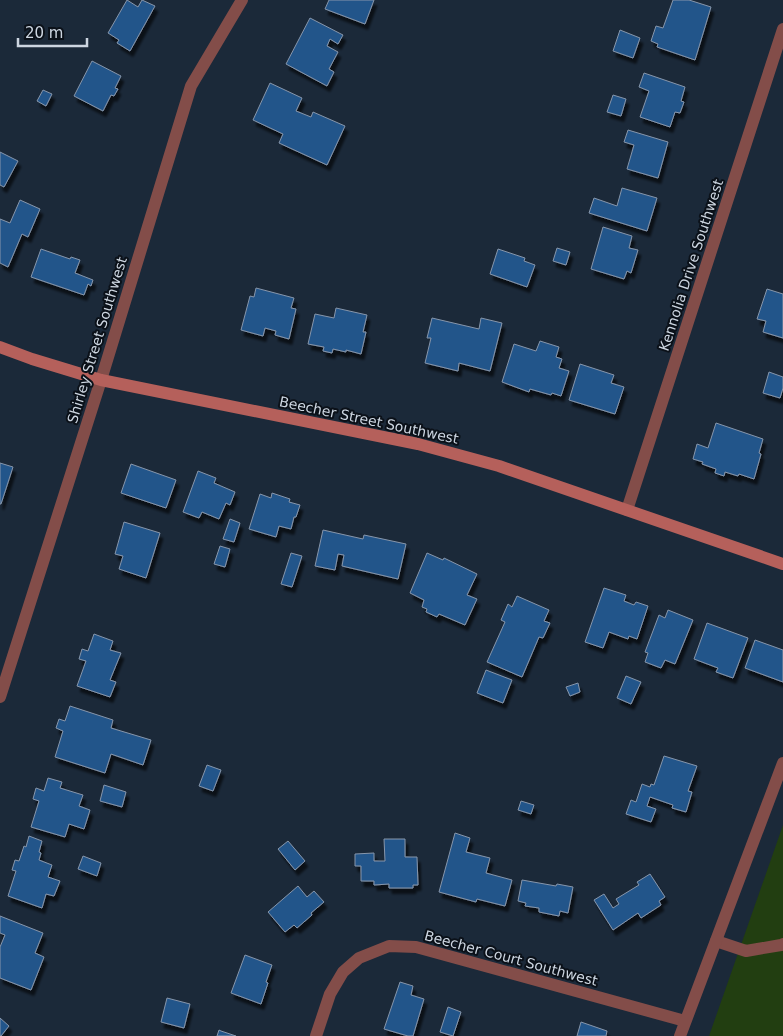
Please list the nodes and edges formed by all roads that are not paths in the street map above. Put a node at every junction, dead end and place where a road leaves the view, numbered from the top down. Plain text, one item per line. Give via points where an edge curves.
1 (242, 0) edge
2 (783, 29) edge
3 (0, 347) edge
4 (101, 380) junction
5 (627, 510) junction
6 (783, 564) edge
7 (0, 697) edge
8 (783, 763) edge
9 (716, 941) junction
10 (783, 944) edge
11 (685, 1021) junction
12 (316, 1036) edge
13 (680, 1036) edge

1 - 4 street, Shirley Street Southwest via 192,86
2 - 5 street, Kennolia Drive Southwest
3 - 4 street, Beecher Street Southwest
4 - 5 street, Beecher Street Southwest via 418,444 499,466
4 - 7 street, Shirley Street Southwest
5 - 6 street, Beecher Street Southwest
8 - 9 street
9 - 10 street via 746,951
9 - 11 street
11 - 12 street, Beecher Court Southwest via 416,947 389,946 359,958 343,972 330,994
11 - 13 street

